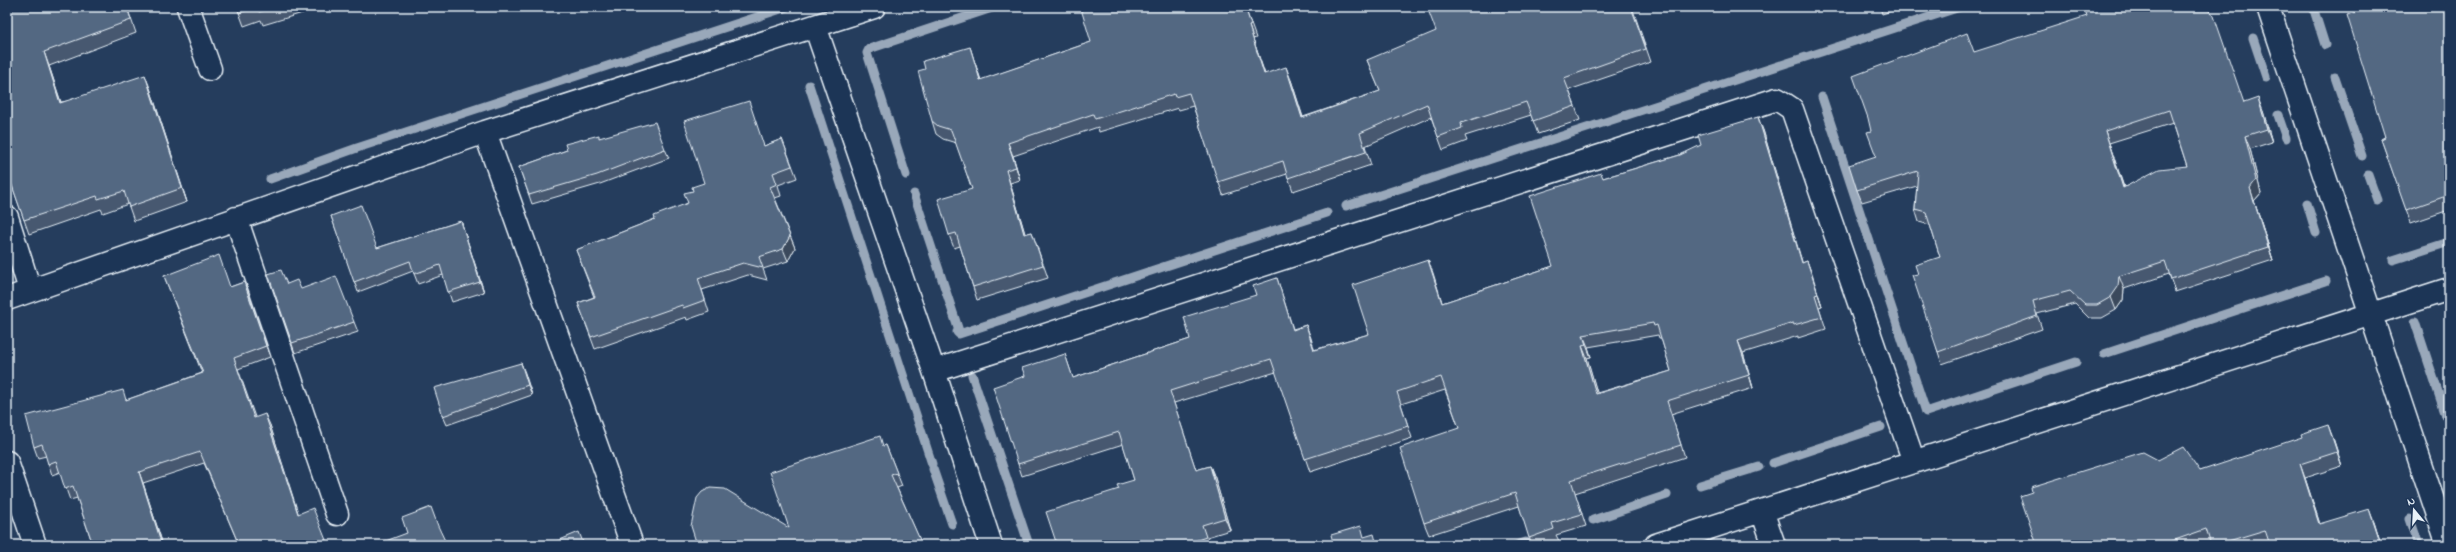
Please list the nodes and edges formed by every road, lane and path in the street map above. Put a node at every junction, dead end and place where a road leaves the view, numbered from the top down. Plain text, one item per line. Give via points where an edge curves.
1 (188, 7) edge
2 (874, 7) edge
3 (2268, 7) edge
4 (815, 26) junction
5 (210, 68) dead end
6 (485, 132) junction
7 (7, 217) edge
8 (236, 218) junction
9 (2449, 289) edge
10 (30, 290) junction
11 (7, 298) edge
12 (2371, 315) junction
13 (934, 371) junction
14 (7, 462) edge
15 (1914, 462) junction
16 (1762, 511) junction
17 (337, 514) dead end
18 (35, 545) edge
19 (632, 545) edge
20 (991, 545) edge
21 (1656, 545) edge
22 (1774, 545) edge
23 (2448, 545) edge

1 - 5 street
2 - 4 street
3 - 12 street
4 - 6 street
4 - 13 street
6 - 8 street
6 - 19 street
7 - 10 street
8 - 10 street
8 - 17 street
9 - 12 street
10 - 11 street
12 - 15 street
12 - 23 street
13 - 15 street via 1777,99 1792,109
13 - 20 street
14 - 18 street
15 - 16 street
16 - 21 street
16 - 22 street

